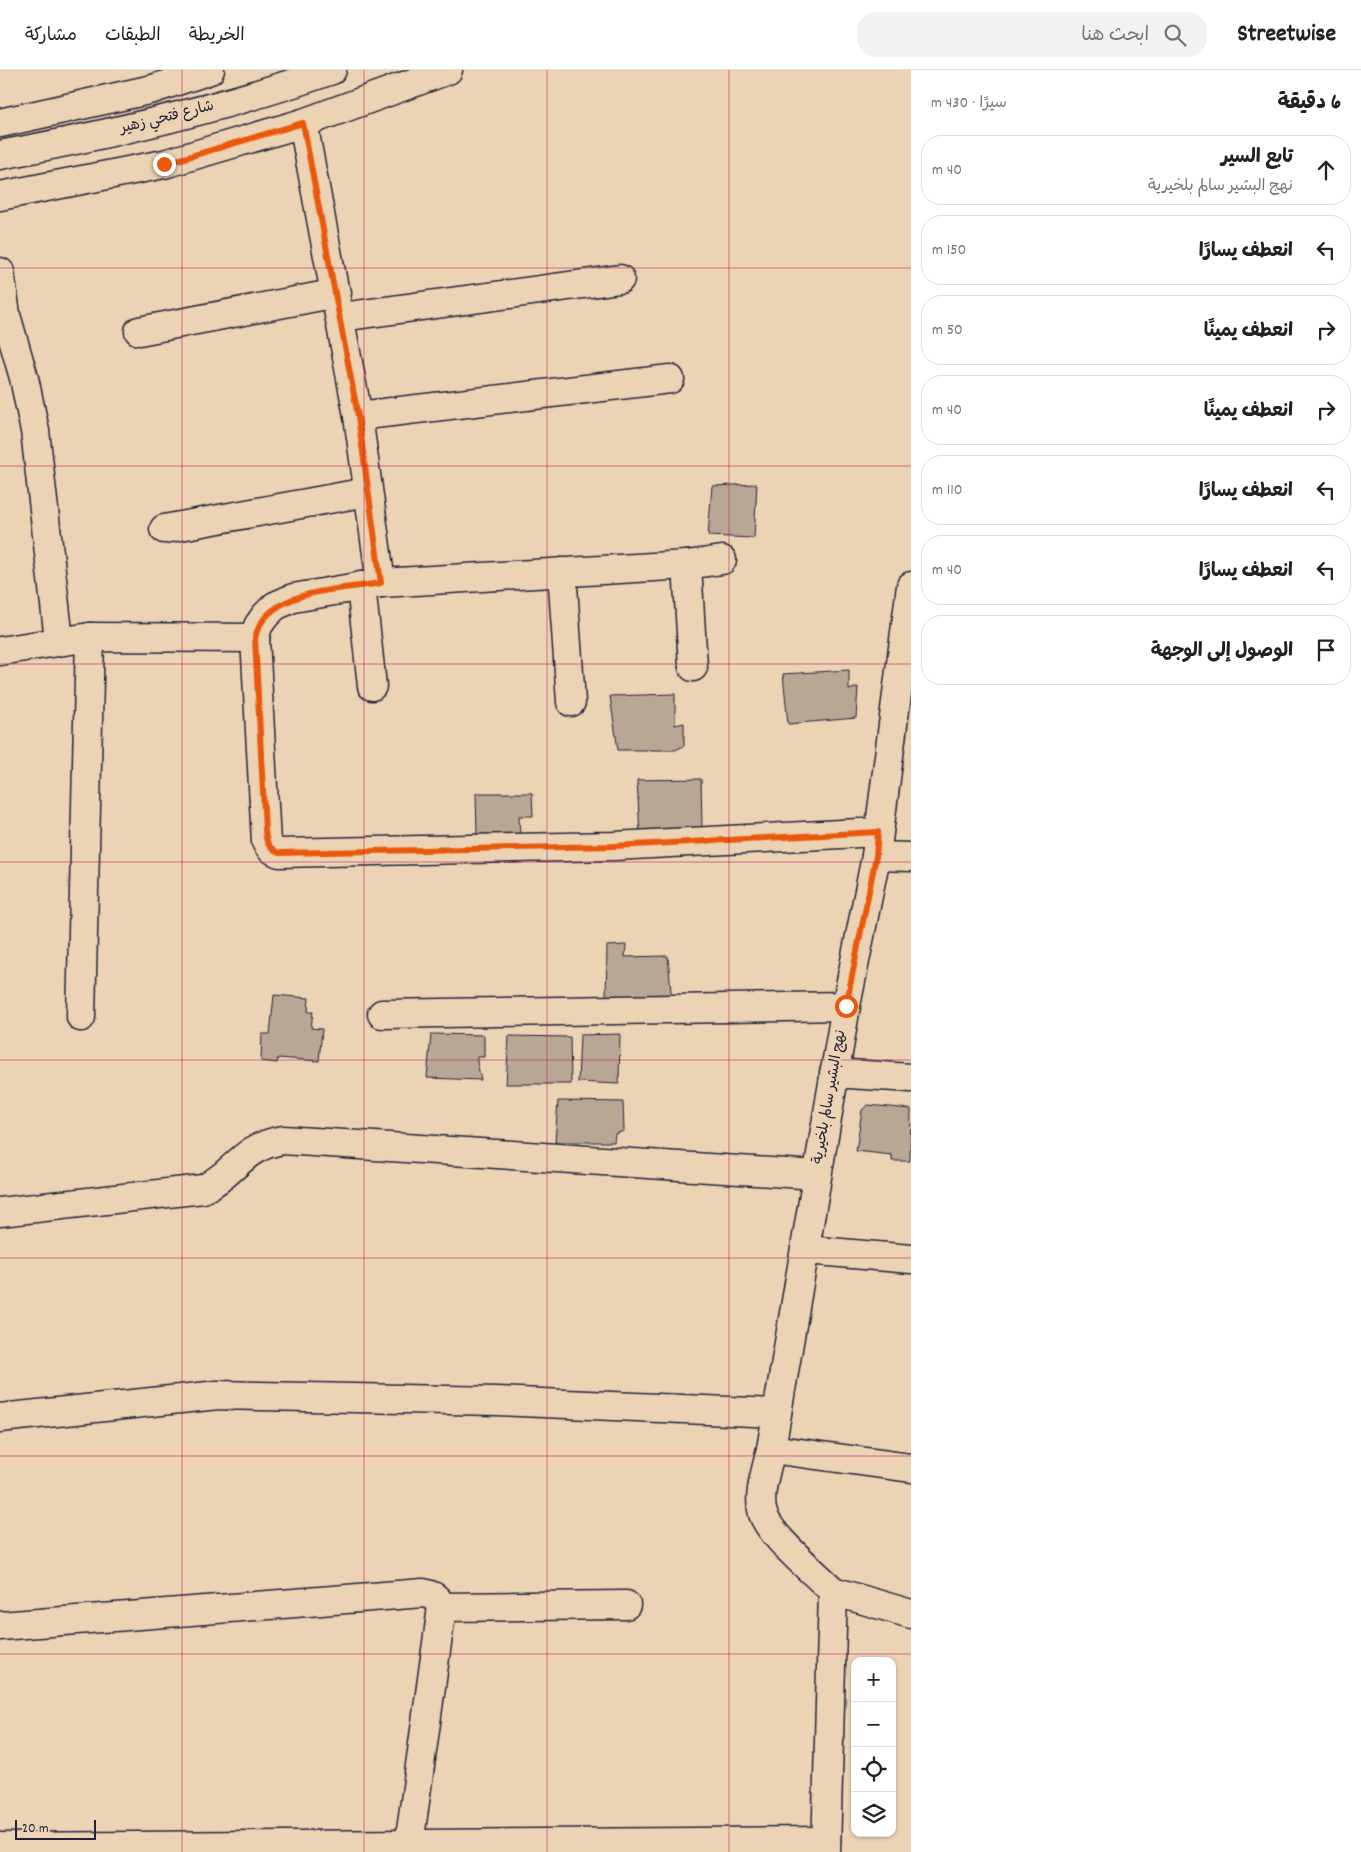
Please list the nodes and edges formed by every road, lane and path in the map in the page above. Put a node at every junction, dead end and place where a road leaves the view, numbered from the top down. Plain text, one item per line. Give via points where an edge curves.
1 (210, 70) edge
2 (332, 70) edge
3 (448, 70) edge
4 (0, 123) edge
5 (303, 123) junction
6 (0, 155) edge
7 (0, 196) edge
8 (0, 272) edge
9 (620, 279) dead end
10 (339, 305) junction
11 (139, 331) dead end
12 (670, 379) dead end
13 (358, 416) junction
14 (367, 492) junction
15 (164, 529) dead end
16 (722, 560) dead end
17 (687, 565) junction
18 (562, 572) junction
19 (371, 585) junction
20 (911, 586) edge
21 (90, 637) junction
22 (255, 638) junction
23 (58, 640) junction
24 (908, 644) edge
25 (0, 651) edge
26 (693, 667) dead end
27 (372, 686) dead end
28 (571, 702) dead end
29 (877, 844) junction
30 (911, 857) edge
31 (846, 1006) junction
32 (382, 1014) dead end
33 (81, 1017) dead end
34 (834, 1073) junction
35 (911, 1078) edge
36 (817, 1175) junction
37 (0, 1212) edge
38 (806, 1250) junction
39 (911, 1259) edge
40 (0, 1418) edge
41 (774, 1431) junction
42 (911, 1468) edge
43 (833, 1591) junction
44 (626, 1605) dead end
45 (442, 1607) junction
46 (911, 1614) edge
47 (0, 1626) edge
48 (826, 1846) edge
49 (0, 1847) edge
50 (408, 1848) edge

1 - 4 street via 152,89
2 - 6 street, شارع فتحي زهير via 286,87 165,120
3 - 5 street
5 - 7 street via 164,164
5 - 10 street
8 - 23 street via 6,315 35,431
9 - 10 street
10 - 11 street
10 - 13 street
12 - 13 street
13 - 14 street
14 - 15 street
14 - 19 street
16 - 17 street
17 - 18 street
17 - 26 street
18 - 19 street
18 - 28 street
19 - 22 street via 293,598 275,606 258,626
19 - 27 street
20 - 24 street, نهج البشير سالم بلخيرية
21 - 22 street
21 - 23 street
21 - 33 street
22 - 29 street via 266,842 279,853
23 - 25 street
24 - 29 street, نهج البشير سالم بلخيرية
29 - 30 street
29 - 31 street, نهج البشير سالم بلخيرية
31 - 32 street
31 - 34 street, نهج البشير سالم بلخيرية
34 - 35 street
34 - 36 street, نهج البشير سالم بلخيرية
36 - 37 street via 282,1140 260,1144 219,1181 203,1189
36 - 38 street, نهج البشير سالم بلخيرية
38 - 39 street
38 - 41 street, نهج البشير سالم بلخيرية
40 - 41 street via 218,1395 497,1401
41 - 42 street
41 - 43 street, نهج البشير سالم بلخيرية via 762,1492 763,1513 772,1530
43 - 46 street
43 - 48 street
44 - 45 street
45 - 47 street via 432,1594 423,1593
45 - 50 street
48 - 50 street
49 - 50 street

